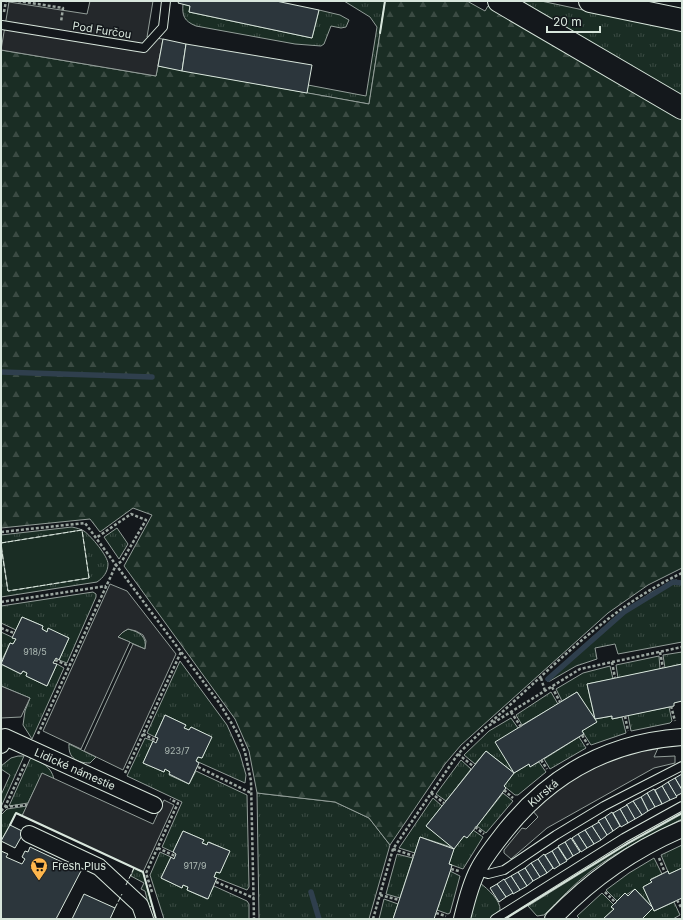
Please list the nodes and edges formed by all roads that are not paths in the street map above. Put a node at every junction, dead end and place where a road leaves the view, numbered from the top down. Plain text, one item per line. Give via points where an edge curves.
1 (166, 1) edge
2 (499, 1) edge
3 (590, 1) edge
4 (682, 20) edge
5 (2, 25) dead end
6 (682, 108) edge
7 (679, 731) edge
8 (1, 745) edge
9 (682, 766) edge
10 (154, 805) dead end
11 (682, 806) edge
12 (682, 829) edge
13 (29, 834) dead end
14 (477, 871) junction
15 (144, 919) edge
16 (462, 919) edge
17 (495, 919) edge
18 (553, 919) edge

1 - 5 lane, Pod Furčou via 163,27 144,48
2 - 6 highway
3 - 4 highway
7 - 14 street, Kurská via 614,751 566,774 523,810 497,841
8 - 10 street, Lidické námestie via 5,737
9 - 14 lane via 604,806 504,870 488,874
11 - 17 lane via 624,838
12 - 18 street via 615,864 571,900
13 - 15 street via 99,867 140,905
14 - 16 street, Kurská

